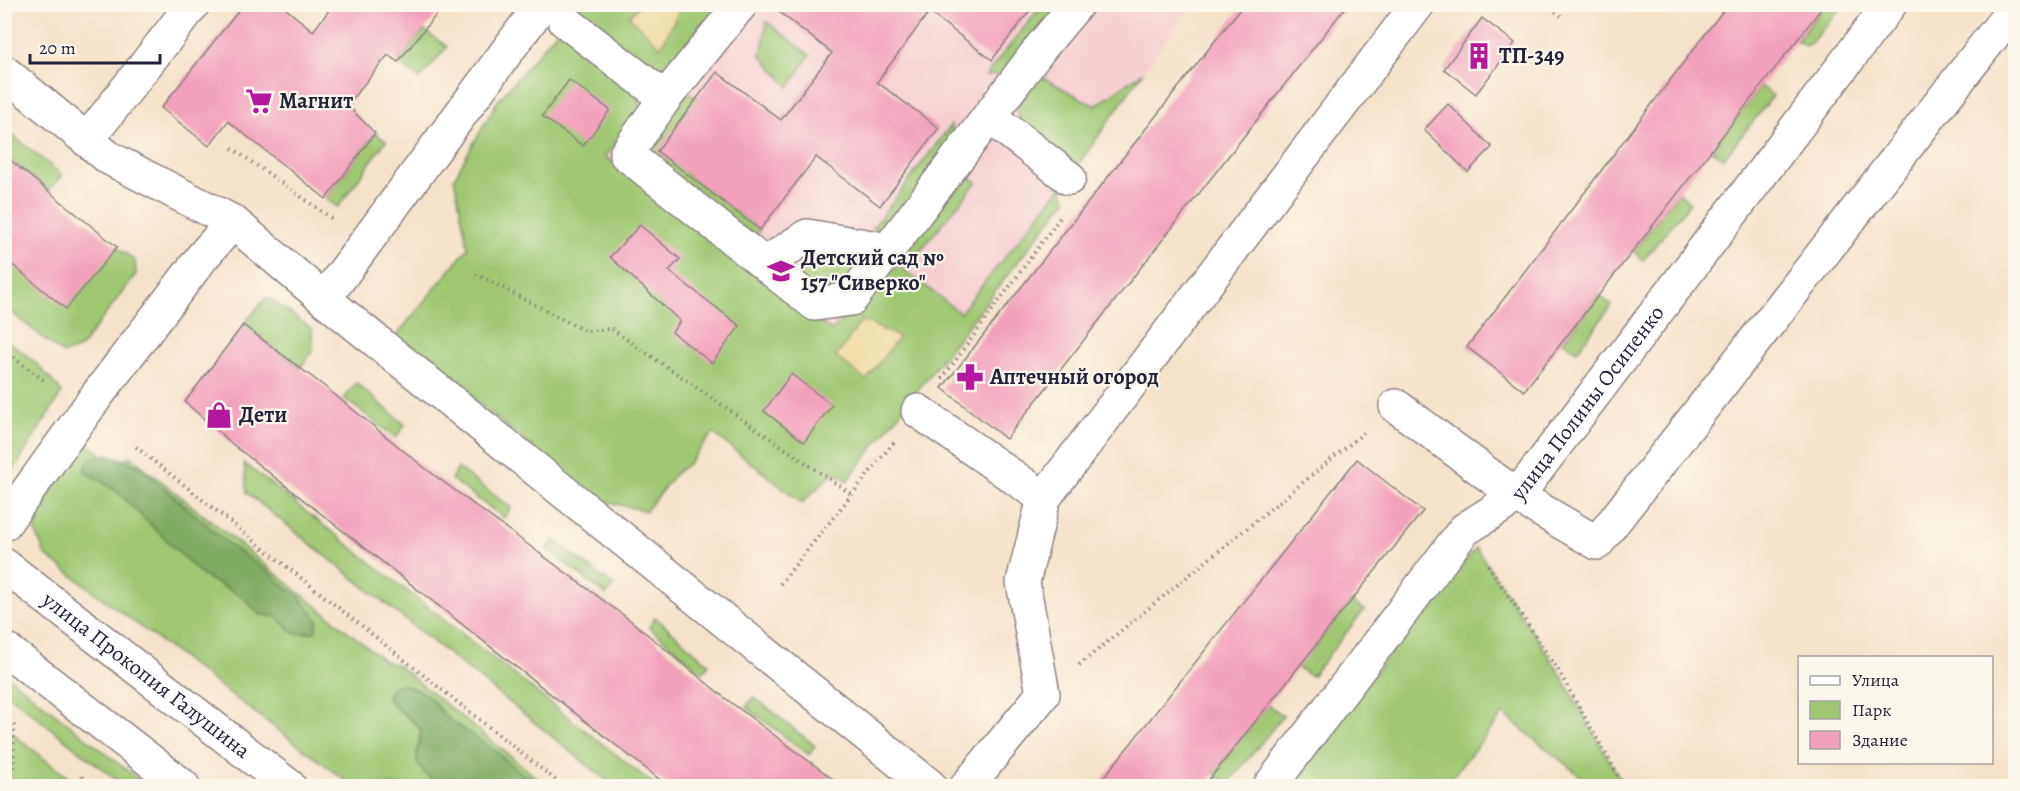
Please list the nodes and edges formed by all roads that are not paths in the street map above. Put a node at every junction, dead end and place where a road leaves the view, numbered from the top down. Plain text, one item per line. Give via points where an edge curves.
1 (194, 4) edge
2 (741, 4) edge
3 (1077, 4) edge
4 (1418, 4) edge
5 (1890, 4) edge
6 (2016, 6) edge
7 (554, 13) edge
8 (4, 72) edge
9 (665, 98) junction
10 (989, 116) junction
11 (87, 140) junction
12 (1069, 178) road end
13 (233, 222) junction
14 (889, 250) junction
15 (765, 264) junction
16 (324, 299) junction
17 (1396, 406) road end
18 (918, 411) road end
19 (1517, 496) junction
20 (1044, 498) junction
21 (4, 524) edge
22 (4, 565) edge
23 (4, 648) edge
24 (183, 786) edge
25 (289, 786) edge
26 (930, 786) edge
27 (967, 786) edge
28 (1270, 786) edge

1 - 11 street
2 - 9 street
3 - 10 street
4 - 20 street
5 - 19 street, улица Полины Осипенко
6 - 19 street via 1597,543
7 - 9 street
7 - 16 street
8 - 11 street
9 - 15 street via 626,153
10 - 12 street
10 - 14 street
11 - 13 street via 109,158
13 - 16 street
13 - 21 street via 202,256
14 - 15 street via 807,236
14 - 15 street via 851,299 824,303 815,304
16 - 26 street
17 - 19 street
18 - 20 street
19 - 28 street, улица Полины Осипенко via 1464,530
20 - 27 street via 1023,582 1043,694
22 - 25 street, улица Прокопия Галушина
23 - 24 street

